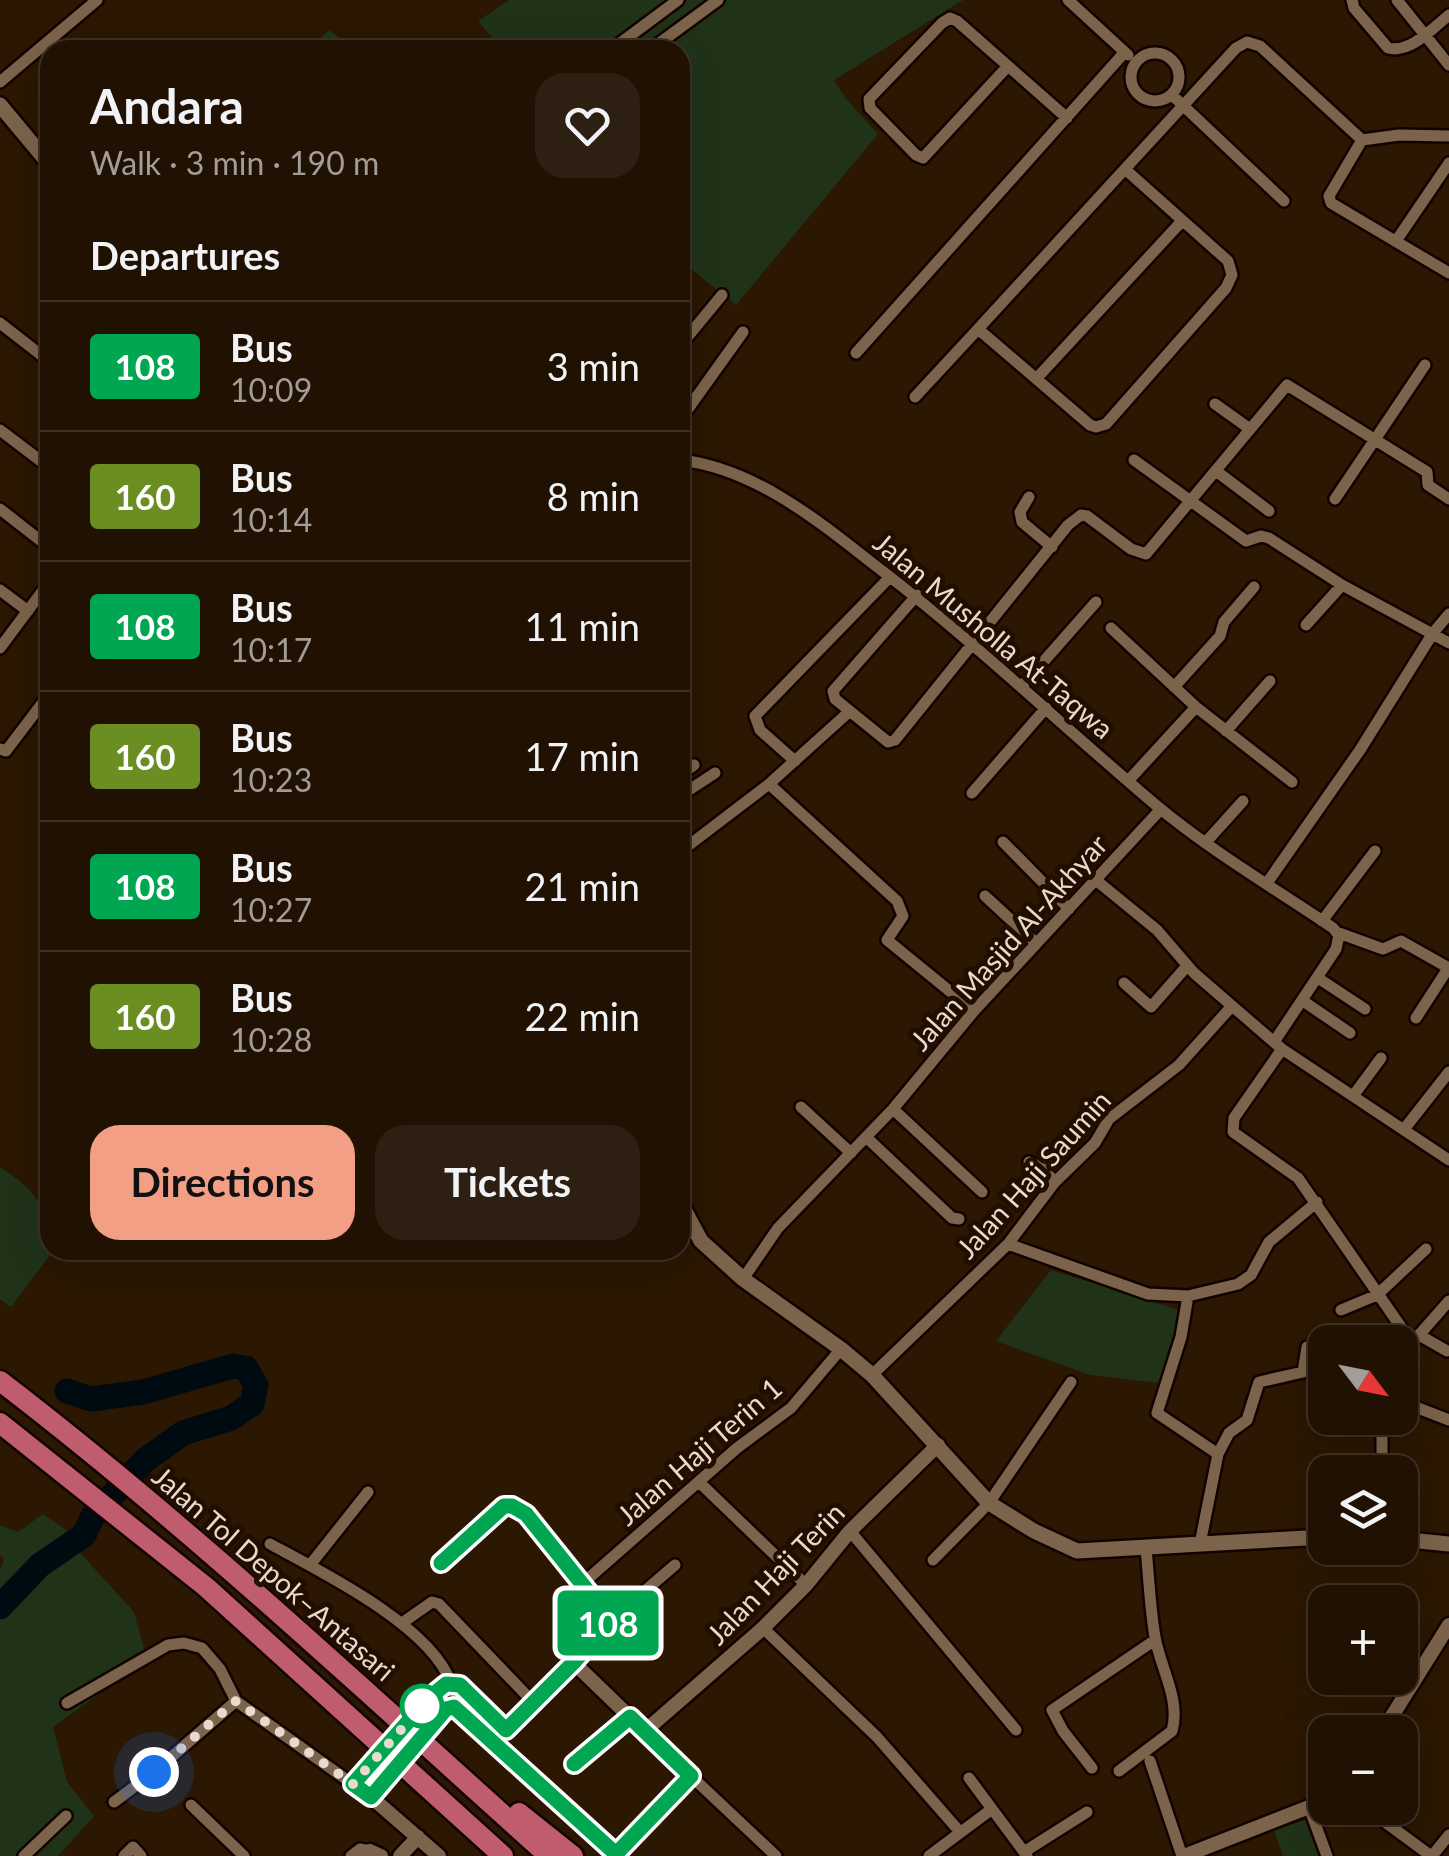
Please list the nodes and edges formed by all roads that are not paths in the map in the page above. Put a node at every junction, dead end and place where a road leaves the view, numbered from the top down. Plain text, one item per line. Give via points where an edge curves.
1 (97, 0) edge
2 (678, 0) edge
3 (718, 0) edge
4 (1068, 0) edge
5 (1352, 0) edge
6 (1397, 0) edge
7 (1449, 14) edge
8 (1426, 34) junction
9 (50, 40) edge
10 (624, 40) edge
11 (664, 40) edge
12 (40, 48) edge
13 (1124, 53) junction
14 (1137, 61) junction
15 (1449, 65) edge
16 (1008, 66) junction
17 (0, 82) edge
18 (1172, 96) junction
19 (0, 105) edge
20 (1184, 105) junction
21 (1066, 118) junction
22 (1449, 136) edge
23 (1362, 140) junction
24 (40, 153) edge
25 (1449, 163) edge
26 (1126, 170) junction
27 (1284, 200) dead end
28 (1182, 221) junction
29 (1396, 242) junction
30 (1449, 273) edge
31 (722, 294) dead end
32 (0, 323) edge
33 (690, 323) edge
34 (978, 329) junction
35 (743, 332) dead end
36 (40, 354) edge
37 (856, 354) dead end
38 (1424, 365) dead end
39 (1036, 379) junction
40 (915, 396) dead end
41 (1215, 404) dead end
42 (690, 406) edge
43 (1250, 429) junction
44 (0, 430) edge
45 (1375, 441) junction
46 (40, 460) edge
47 (1134, 460) dead end
48 (690, 462) edge
49 (1216, 470) junction
50 (1030, 497) dead end
51 (1335, 499) dead end
52 (1190, 500) junction
53 (1449, 500) edge
54 (0, 510) edge
55 (1269, 511) dead end
56 (40, 540) edge
57 (1052, 547) junction
58 (890, 577) junction
59 (1342, 585) junction
60 (1254, 587) dead end
61 (0, 590) edge
62 (40, 595) edge
63 (917, 596) junction
64 (1096, 602) dead end
65 (28, 611) junction
66 (1449, 614) edge
67 (1306, 625) dead end
68 (1111, 628) dead end
69 (1434, 633) junction
70 (1449, 643) edge
71 (974, 644) junction
72 (0, 648) edge
73 (1270, 681) dead end
74 (1022, 686) junction
75 (1174, 686) junction
76 (40, 706) edge
77 (1196, 707) junction
78 (1046, 708) junction
79 (850, 712) junction
80 (1226, 731) junction
81 (0, 749) edge
82 (795, 761) junction
83 (694, 765) dead end
84 (690, 768) edge
85 (716, 773) dead end
86 (1128, 781) junction
87 (1292, 782) dead end
88 (768, 784) junction
89 (690, 790) edge
90 (972, 793) dead end
91 (1244, 802) dead end
92 (1161, 809) junction
93 (1003, 842) dead end
94 (1206, 842) junction
95 (690, 844) edge
96 (1375, 851) dead end
97 (1097, 881) junction
98 (1267, 883) junction
99 (986, 896) dead end
100 (1069, 909) junction
101 (1322, 921) junction
102 (1336, 932) junction
103 (1036, 943) junction
104 (1188, 966) junction
105 (1448, 967) edge
106 (1318, 978) junction
107 (1124, 983) dead end
108 (1303, 1001) junction
109 (1231, 1007) junction
110 (1365, 1008) dead end
111 (974, 1011) junction
112 (1416, 1018) dead end
113 (1350, 1032) dead end
114 (1278, 1046) junction
115 (1381, 1058) dead end
116 (1449, 1072) edge
117 (1353, 1096) junction
118 (801, 1107) dead end
119 (894, 1109) junction
120 (1405, 1128) junction
121 (866, 1137) junction
122 (851, 1153) junction
123 (1449, 1160) edge
124 (1029, 1162) dead end
125 (1055, 1182) junction
126 (982, 1192) dead end
127 (1316, 1202) junction
128 (959, 1219) dead end
129 (690, 1222) edge
130 (1008, 1244) junction
131 (1426, 1249) dead end
132 (743, 1280) junction
133 (1376, 1295) junction
134 (1188, 1296) junction
135 (1448, 1304) edge
136 (1341, 1310) dead end
137 (1403, 1325) edge
138 (1418, 1337) edge
139 (1418, 1340) edge
140 (1308, 1347) dead end
141 (841, 1349) junction
142 (1447, 1350) edge
143 (872, 1375) junction
144 (0, 1381) edge
145 (1071, 1382) dead end
146 (1418, 1408) edge
147 (1449, 1420) edge
148 (0, 1423) edge
149 (66, 1432) junction
150 (938, 1445) junction
151 (1218, 1454) junction
152 (46, 1459) junction
153 (700, 1482) junction
154 (368, 1492) dead end
155 (988, 1503) junction
156 (850, 1532) junction
157 (1308, 1537) edge
158 (1418, 1541) edge
159 (270, 1544) dead end
160 (1200, 1544) junction
161 (1449, 1544) edge
162 (1146, 1549) junction
163 (933, 1560) dead end
164 (441, 1563) dead end
165 (310, 1565) junction
166 (675, 1565) dead end
167 (582, 1584) junction
168 (806, 1585) junction
169 (611, 1620) junction
170 (402, 1623) junction
171 (1449, 1624) edge
172 (763, 1628) junction
173 (1155, 1640) junction
174 (574, 1662) junction
175 (456, 1684) junction
176 (236, 1701) junction
177 (534, 1703) junction
178 (66, 1704) dead end
179 (466, 1715) junction
180 (1393, 1715) edge
181 (630, 1717) junction
182 (506, 1730) junction
183 (1016, 1730) dead end
184 (645, 1731) junction
185 (495, 1742) junction
186 (443, 1760) junction
187 (1150, 1761) dead end
188 (574, 1764) dead end
189 (1092, 1768) dead end
190 (1119, 1771) dead end
191 (691, 1776) junction
192 (969, 1778) dead end
193 (422, 1780) junction
194 (353, 1784) junction
195 (371, 1797) junction
196 (114, 1802) dead end
197 (191, 1806) dead end
198 (1308, 1807) edge
199 (992, 1809) junction
200 (1087, 1812) dead end
201 (66, 1816) dead end
202 (1315, 1825) edge
203 (1389, 1825) edge
204 (960, 1832) junction
205 (1449, 1835) edge
206 (418, 1837) junction
207 (1218, 1849) edge
208 (372, 1854) edge
209 (1025, 1854) edge
210 (616, 1855) edge
211 (24, 1856) edge
212 (124, 1856) edge
213 (141, 1856) edge
214 (244, 1856) edge
215 (350, 1856) edge
216 (400, 1856) edge
217 (438, 1856) edge
218 (480, 1856) edge
219 (503, 1856) edge
220 (550, 1856) edge
221 (574, 1856) edge
222 (776, 1856) edge
223 (930, 1856) edge
224 (1183, 1856) edge
225 (1326, 1856) edge
226 (1432, 1856) edge

1 - 9 street
2 - 10 street
3 - 11 street
4 - 13 street
5 - 8 street via 1388,48 1401,50
6 - 8 street
7 - 8 street
8 - 15 street
12 - 17 street
13 - 14 street
13 - 21 street
14 - 18 street via 1131,80 1142,98
14 - 18 street via 1146,54 1168,57 1179,76
16 - 16 street via 923,158 870,108 869,100 950,18
16 - 21 street
18 - 20 street
19 - 24 main road
20 - 23 street via 1236,48 1255,42
20 - 26 street
20 - 27 street
21 - 37 street
22 - 23 street
23 - 29 street via 1328,196
25 - 29 street
26 - 28 street
26 - 34 street
28 - 39 street
28 - 39 street via 1228,262 1232,276 1106,424 1090,426
29 - 30 street
31 - 33 street
32 - 36 street
34 - 39 street
34 - 40 street
35 - 42 street
38 - 45 street
41 - 43 street
43 - 45 street via 1287,385
43 - 49 street
44 - 46 street
45 - 51 street
45 - 53 street via 1428,472 1428,485
47 - 52 street
48 - 58 street, Jalan Musholla At-Taqwa via 749,479
49 - 52 street
49 - 55 street
50 - 57 street via 1022,522
52 - 57 street via 1146,554 1081,515
52 - 59 street via 1246,541 1270,538
54 - 56 street
57 - 71 street
58 - 63 street, Jalan Musholla At-Taqwa
58 - 82 street via 754,716
59 - 67 street
59 - 69 street
60 - 75 street
61 - 65 street
62 - 65 street
63 - 71 street, Jalan Musholla At-Taqwa
63 - 79 street via 833,691
64 - 74 street
65 - 72 street
66 - 69 street
68 - 75 street
69 - 70 street
69 - 98 street
71 - 74 street, Jalan Musholla At-Taqwa
71 - 79 street via 892,742
73 - 80 street
74 - 78 street, Jalan Musholla At-Taqwa
75 - 77 street
76 - 81 street via 6,751
77 - 80 street
77 - 86 street
78 - 86 street, Jalan Musholla At-Taqwa
78 - 90 street
79 - 82 street
80 - 87 street
82 - 88 street
83 - 84 street
85 - 89 street
86 - 92 street, Jalan Musholla At-Taqwa
88 - 95 street
88 - 111 street via 897,901 903,916 886,940
91 - 94 street
92 - 94 street, Jalan Musholla At-Taqwa
92 - 97 street, Jalan Masjid Al-Akhyar
93 - 100 street
94 - 98 street, Jalan Musholla At-Taqwa
96 - 101 street
97 - 100 street, Jalan Masjid Al-Akhyar
97 - 104 street via 1157,930
98 - 101 street, Jalan Musholla At-Taqwa
99 - 103 street
100 - 103 street, Jalan Masjid Al-Akhyar
101 - 102 street, Jalan Musholla At-Taqwa
102 - 105 street, Jalan Musholla At-Taqwa via 1383,949 1401,942
102 - 106 street via 1336,948
103 - 111 street, Jalan Masjid Al-Akhyar
104 - 107 street via 1151,1007
104 - 109 street
105 - 112 street
106 - 108 street
106 - 110 street
108 - 113 street
108 - 114 street
109 - 114 street
109 - 125 street, Jalan Haji Saumin via 1179,1065 1109,1119
111 - 119 street, Jalan Masjid Al-Akhyar
114 - 117 street
114 - 127 street via 1234,1118 1233,1132 1298,1178
115 - 117 street
116 - 120 street
117 - 120 street
118 - 122 street
119 - 121 street, Jalan Masjid Al-Akhyar
119 - 126 street
120 - 123 street
121 - 122 street, Jalan Masjid Al-Akhyar
121 - 128 street
122 - 132 street, Jalan Masjid Al-Akhyar via 778,1228
124 - 125 street
125 - 130 street, Jalan Haji Saumin
127 - 133 street
127 - 134 street via 1269,1242 1251,1275
129 - 132 main road via 700,1241
130 - 134 street via 1148,1294
130 - 143 street, Jalan Haji Saumin
131 - 133 street
132 - 141 main road
133 - 136 street
133 - 137 street
134 - 151 street via 1158,1413
135 - 138 street
139 - 142 street
140 - 151 street via 1303,1372 1259,1382 1247,1420
141 - 143 main road
141 - 153 street, Jalan Haji Terin 1 via 791,1408
143 - 150 main road
144 - 149 highway, Jalan Tol Depok–Antasari
145 - 155 street
146 - 147 street
148 - 152 highway, Jalan Tol Depok–Antasari
149 - 152 highway
149 - 186 highway, Jalan Tol Depok–Antasari
150 - 155 main road
150 - 156 street, Jalan Haji Terin
151 - 160 street
152 - 193 highway, Jalan Tol Depok–Antasari via 148,1538
153 - 167 street, Jalan Haji Terin 1
153 - 168 street
154 - 165 street
155 - 162 main road via 1077,1550
155 - 163 street
156 - 168 street, Jalan Haji Terin
156 - 183 street
157 - 160 main road
158 - 161 main road
159 - 165 street
160 - 162 main road
162 - 173 street
164 - 167 street via 504,1506 512,1506 526,1514
165 - 170 street
166 - 169 street
167 - 169 street
168 - 172 street, Jalan Haji Terin
169 - 174 street
170 - 175 street
170 - 177 street via 432,1602 440,1604
171 - 180 street
172 - 184 street, Jalan Haji Terin
172 - 204 street via 877,1737
173 - 189 street via 1052,1710
173 - 190 street via 1174,1725
174 - 177 street
174 - 181 street
175 - 179 street
175 - 182 street
175 - 194 street, bridge via 430,1697
176 - 178 street via 202,1648 184,1643 168,1645
176 - 194 street
176 - 196 street
177 - 182 street
179 - 185 street
179 - 195 street, bridge via 446,1709
181 - 184 street
181 - 188 street
182 - 185 street
184 - 191 street
185 - 210 street
186 - 220 highway, Jalan Tol Depok–Antasari
186 - 221 highway
187 - 224 street
191 - 210 street
191 - 222 street
192 - 199 street
193 - 218 highway
193 - 219 highway, Jalan Tol Depok–Antasari
194 - 195 street
195 - 206 street
197 - 214 street
198 - 207 street
199 - 204 street
199 - 209 street
200 - 209 street
201 - 211 street
202 - 225 street
203 - 226 street
204 - 223 street
205 - 226 street
206 - 216 street
206 - 217 street
207 - 224 street
208 - 215 street via 360,1849
212 - 213 street via 133,1848

